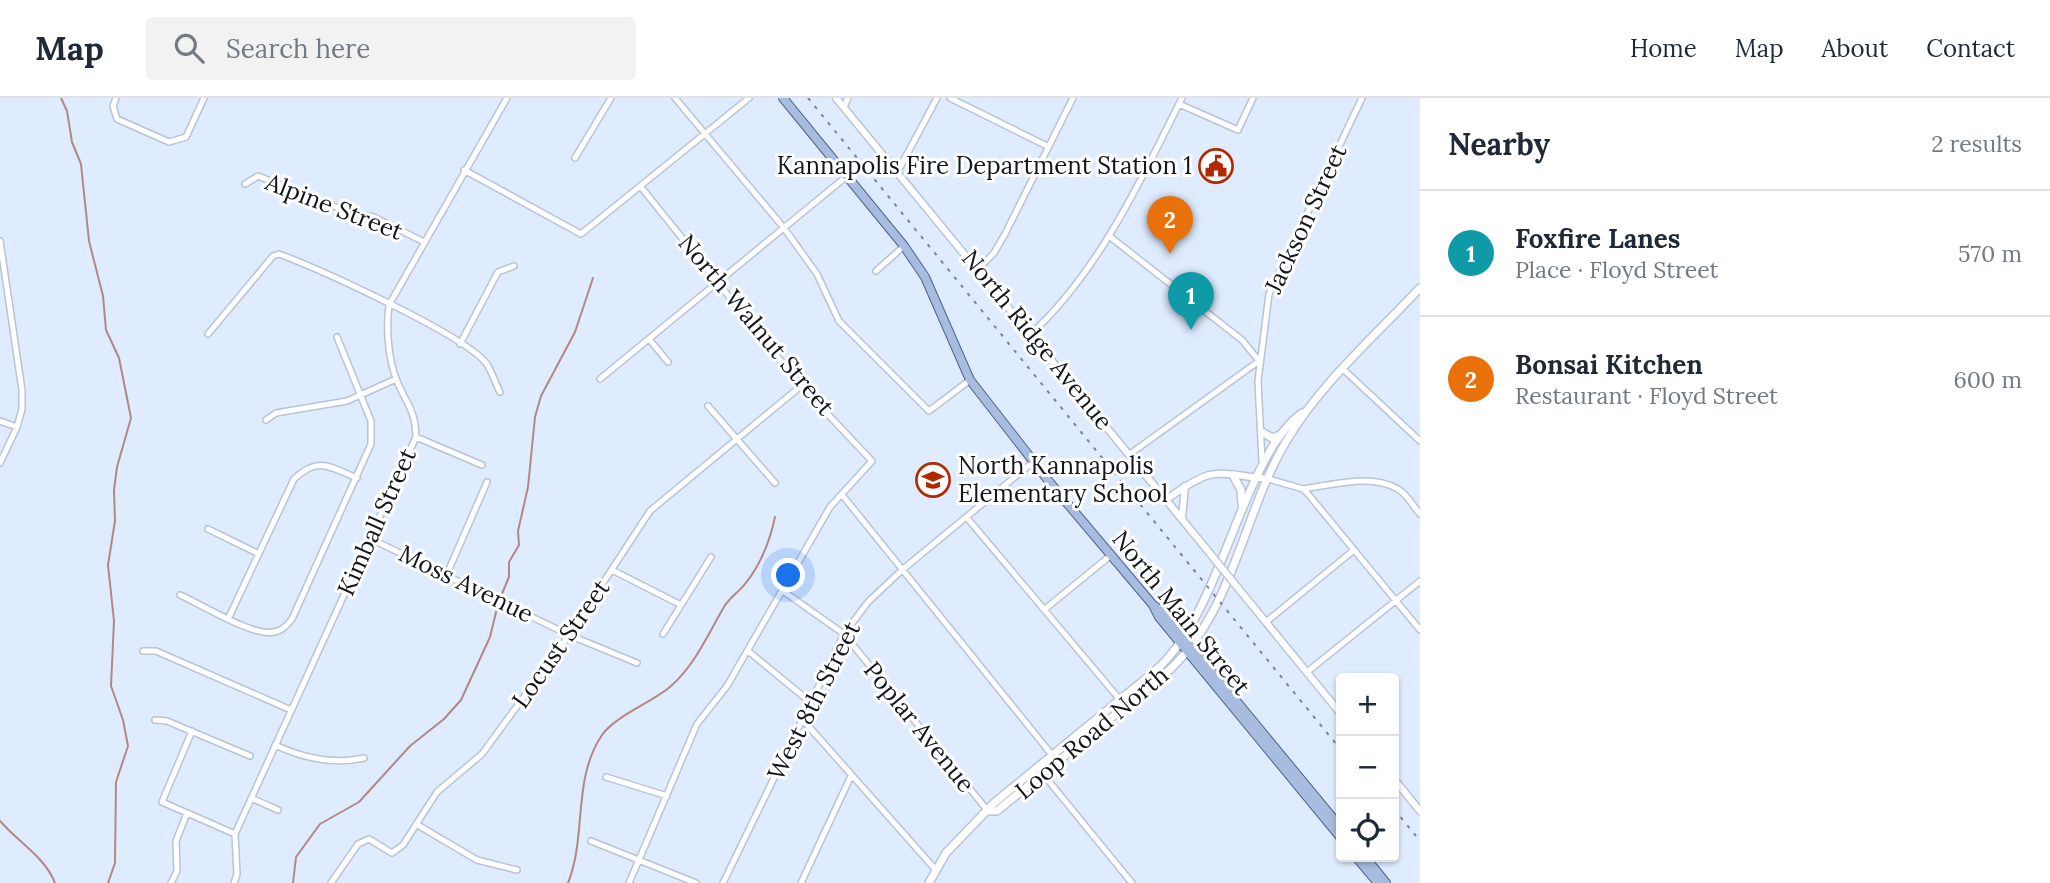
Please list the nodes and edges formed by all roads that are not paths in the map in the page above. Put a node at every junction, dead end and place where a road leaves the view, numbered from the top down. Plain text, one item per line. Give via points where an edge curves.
1 (116, 98) edge
2 (204, 98) edge
3 (507, 98) edge
4 (611, 98) edge
5 (675, 98) edge
6 (749, 98) edge
7 (783, 98) edge
8 (836, 98) edge
9 (848, 98) edge
10 (937, 98) edge
11 (950, 98) edge
12 (1073, 98) edge
13 (1253, 98) edge
14 (1362, 98) edge
15 (1180, 101) edge
16 (844, 107) junction
17 (705, 134) junction
18 (1049, 147) junction
19 (575, 158) dead end
20 (464, 170) junction
21 (898, 170) junction
22 (847, 176) junction
23 (245, 184) dead end
24 (641, 187) junction
25 (784, 228) junction
26 (1109, 236) junction
27 (0, 241) edge
28 (424, 242) junction
29 (904, 247) junction
30 (514, 266) dead end
31 (2, 267) edge
32 (978, 268) junction
33 (876, 271) dead end
34 (718, 280) junction
35 (1420, 288) edge
36 (389, 305) junction
37 (208, 334) dead end
38 (1032, 334) junction
39 (337, 337) dead end
40 (649, 339) junction
41 (460, 344) junction
42 (1259, 360) junction
43 (668, 362) dead end
44 (1344, 370) junction
45 (396, 379) junction
46 (600, 379) dead end
47 (970, 380) junction
48 (801, 386) junction
49 (500, 392) dead end
50 (362, 394) junction
51 (708, 406) dead end
52 (1306, 411) junction
53 (267, 420) dead end
54 (0, 421) edge
55 (17, 427) junction
56 (1262, 432) junction
57 (1283, 432) junction
58 (416, 437) junction
59 (736, 441) junction
60 (1420, 441) edge
61 (1130, 454) junction
62 (1033, 462) junction
63 (0, 463) edge
64 (482, 465) dead end
65 (1261, 469) junction
66 (1233, 475) junction
67 (357, 478) junction
68 (1256, 478) junction
69 (1269, 479) junction
70 (487, 482) dead end
71 (775, 483) dead end
72 (1185, 486) junction
73 (1303, 489) junction
74 (843, 496) junction
75 (1167, 499) junction
76 (1241, 510) junction
77 (1420, 514) edge
78 (968, 519) junction
79 (1182, 520) junction
80 (208, 529) dead end
81 (371, 539) junction
82 (1354, 550) junction
83 (259, 554) junction
84 (711, 556) dead end
85 (1110, 556) junction
86 (612, 570) junction
87 (902, 570) junction
88 (447, 573) junction
89 (1420, 581) edge
90 (783, 591) junction
91 (180, 595) dead end
92 (1396, 600) junction
93 (681, 605) junction
94 (1045, 609) junction
95 (229, 617) junction
96 (1266, 622) junction
97 (1420, 629) edge
98 (663, 634) dead end
99 (844, 634) junction
100 (569, 635) junction
101 (1182, 641) junction
102 (1189, 649) junction
103 (143, 651) dead end
104 (748, 651) junction
105 (637, 663) dead end
106 (1307, 672) junction
107 (809, 701) junction
108 (1122, 703) junction
109 (1336, 708) edge
110 (291, 710) junction
111 (802, 719) junction
112 (155, 720) dead end
113 (192, 731) junction
114 (275, 745) junction
115 (1052, 755) junction
116 (250, 756) dead end
117 (363, 758) dead end
118 (1043, 774) junction
119 (606, 776) dead end
120 (851, 776) junction
121 (1399, 785) edge
122 (667, 796) junction
123 (251, 798) junction
124 (278, 810) dead end
125 (1420, 810) edge
126 (988, 811) junction
127 (187, 813) junction
128 (1336, 822) edge
129 (416, 824) junction
130 (1336, 832) edge
131 (235, 834) junction
132 (591, 841) dead end
133 (639, 860) junction
134 (1360, 862) edge
135 (1368, 862) edge
136 (935, 869) junction
137 (517, 870) dead end
138 (171, 883) edge
139 (234, 883) edge
140 (331, 883) edge
141 (629, 883) edge
142 (696, 883) edge
143 (723, 883) edge
144 (801, 883) edge
145 (929, 883) edge
146 (1132, 883) edge
147 (1378, 883) edge
148 (1386, 883) edge

1 - 2 street via 117,119 169,142 186,136
3 - 20 street, Kimball Street
4 - 19 street
5 - 17 street
6 - 17 street
7 - 22 main road, North Main Street
8 - 16 street, North Ridge Avenue
9 - 16 street
10 - 21 street
11 - 18 street
12 - 18 street
13 - 15 street via 1237,130
14 - 42 street, Jackson Street via 1269,294
15 - 26 street
16 - 21 street, North Ridge Avenue
17 - 24 street
17 - 25 street
18 - 32 street via 994,253
20 - 24 street via 581,234
20 - 28 street, Kimball Street
21 - 32 street, North Ridge Avenue
22 - 25 street
22 - 29 main road, North Main Street
23 - 28 street, Alpine Street via 258,176 351,214 374,217
24 - 34 street, North Walnut Street
25 - 34 street
25 - 47 street via 817,274 839,321 929,411
26 - 38 street via 1062,306
26 - 42 street via 1242,340
27 - 31 street
28 - 36 street, Kimball Street
29 - 33 street
29 - 47 main road, North Main Street via 925,277
30 - 41 street via 498,272
31 - 55 street via 22,390
32 - 38 street, North Ridge Avenue
34 - 40 street
34 - 48 street, North Walnut Street
35 - 44 main road
36 - 37 street via 275,254
36 - 41 street
36 - 45 street, Kimball Street via 387,325
38 - 61 street, North Ridge Avenue
39 - 50 street
40 - 43 street
40 - 46 street
41 - 49 street via 485,362
42 - 56 street, Jackson Street
42 - 61 street
44 - 52 main road
44 - 60 street
45 - 50 street
45 - 58 street, Kimball Street via 415,415
47 - 62 main road, North Main Street
48 - 59 street, Locust Street
48 - 74 street, North Walnut Street via 872,461
50 - 53 street via 347,401 276,413
50 - 67 street via 371,421 371,444
51 - 59 street
52 - 57 main road, Loop Road North
52 - 69 main road, Loop Road North
54 - 55 street
55 - 63 street
56 - 57 main road via 1272,438
56 - 65 street, Jackson Street
57 - 65 main road, Loop Road North
58 - 64 street
58 - 81 street, Kimball Street
59 - 71 street
59 - 86 street, Locust Street via 650,511
61 - 75 street, North Ridge Avenue
62 - 78 street, West 8th Street
62 - 85 main road, North Main Street
65 - 68 main road, Loop Road North
66 - 68 street
66 - 72 street via 1205,474
66 - 76 main road via 1243,499
67 - 83 street via 326,465 306,467 294,479
67 - 95 street via 286,626 267,633
68 - 69 street
68 - 76 main road, Loop Road North
69 - 73 street
69 - 102 main road, Loop Road North via 1215,606
70 - 88 street
72 - 75 street
72 - 79 street
73 - 77 street via 1354,482 1386,485 1401,491
73 - 82 street
74 - 87 street
74 - 90 street via 830,507
75 - 79 street, North Ridge Avenue
76 - 101 main road, Loop Road North
78 - 87 street, West 8th Street
78 - 94 street
79 - 96 street, North Ridge Avenue, bridge
80 - 83 street
81 - 88 street, Moss Avenue
81 - 110 street, Kimball Street
82 - 92 street
82 - 96 street
83 - 95 street
84 - 93 street
85 - 94 street
85 - 101 main road, North Main Street
86 - 93 street
86 - 100 street, Locust Street
87 - 99 street, West 8th Street via 868,602
87 - 115 street
88 - 100 street, Moss Avenue
89 - 92 street
90 - 99 street, Poplar Avenue
90 - 104 street
91 - 95 street
92 - 97 street
92 - 106 street
93 - 98 street
94 - 108 street
96 - 106 street, North Ridge Avenue
99 - 107 street, West 8th Street
99 - 126 street, Poplar Avenue
100 - 105 street, Moss Avenue
100 - 129 street, Locust Street via 482,754 437,792
101 - 102 main road, North Main Street
101 - 108 main road, Loop Road North
102 - 108 main road, Loop Road North
102 - 128 main road
102 - 130 main road, North Main Street
103 - 110 street via 156,652
104 - 107 street
104 - 122 street via 697,724
106 - 109 street, North Ridge Avenue
107 - 111 street, West 8th Street
108 - 115 main road, Loop Road North
108 - 118 main road, Loop Road North
110 - 114 street, Kimball Street
111 - 120 street
111 - 143 street, West 8th Street
112 - 113 street
113 - 116 street
113 - 127 street via 162,802
114 - 117 street via 297,755 332,761
114 - 123 street, Kimball Street
115 - 126 main road, Loop Road North
118 - 126 main road, Loop Road North via 997,811
118 - 146 street
119 - 122 street
120 - 136 street
120 - 144 street
121 - 125 street
122 - 133 street
123 - 124 street
123 - 131 street, Kimball Street
126 - 136 main road, Loop Road North via 961,835
127 - 131 street
127 - 138 street via 176,841 177,871
129 - 137 street via 477,860
129 - 140 street, Locust Street via 392,853 369,839 358,844
131 - 139 street
132 - 133 street
133 - 141 street
133 - 142 street
134 - 147 main road
135 - 148 main road
136 - 145 main road, Loop Road North

